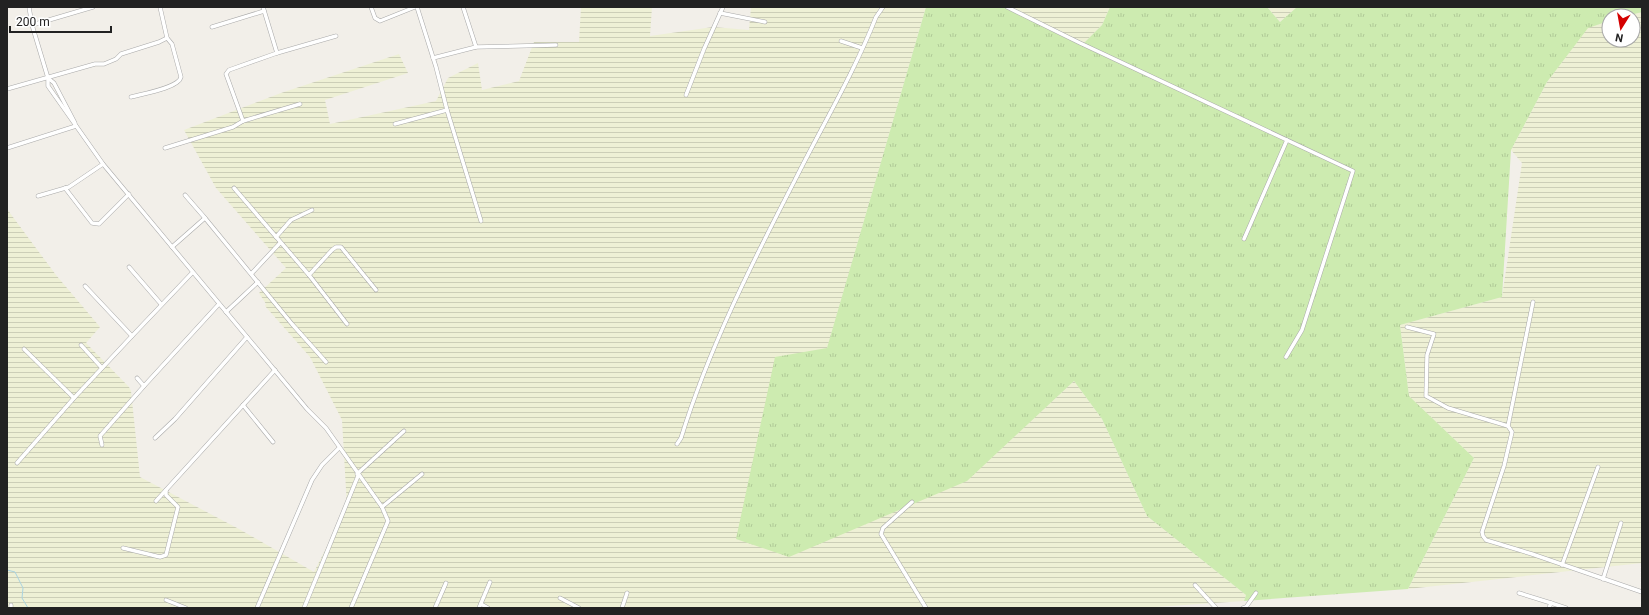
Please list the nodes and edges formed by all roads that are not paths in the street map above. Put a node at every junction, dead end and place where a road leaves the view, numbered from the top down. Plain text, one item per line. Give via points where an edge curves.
1 (29, 7) edge
2 (93, 7) edge
3 (160, 7) edge
4 (371, 7) edge
5 (416, 7) edge
6 (463, 7) edge
7 (723, 7) edge
8 (882, 7) edge
9 (1007, 7) edge
10 (84, 8) edge
11 (264, 9) edge
12 (720, 13) junction
13 (765, 22) dead end
14 (32, 25) junction
15 (212, 26) dead end
16 (336, 36) dead end
17 (167, 38) junction
18 (841, 41) dead end
19 (556, 45) dead end
20 (476, 48) junction
21 (862, 48) junction
22 (278, 53) junction
23 (433, 58) junction
24 (48, 78) junction
25 (7, 89) edge
26 (686, 95) dead end
27 (131, 97) dead end
28 (300, 104) dead end
29 (447, 110) junction
30 (243, 121) junction
31 (396, 124) dead end
32 (76, 126) junction
33 (1287, 140) junction
34 (7, 148) edge
35 (165, 148) dead end
36 (103, 164) junction
37 (65, 188) junction
38 (234, 188) dead end
39 (129, 194) junction
40 (185, 195) dead end
41 (38, 196) dead end
42 (312, 210) dead end
43 (205, 218) junction
44 (482, 220) dead end
45 (276, 237) junction
46 (1244, 238) dead end
47 (280, 243) junction
48 (172, 247) junction
49 (129, 267) dead end
50 (192, 273) junction
51 (252, 273) junction
52 (309, 275) junction
53 (258, 282) junction
54 (85, 286) dead end
55 (376, 290) dead end
56 (1533, 302) dead end
57 (161, 304) junction
58 (219, 304) junction
59 (226, 312) junction
60 (347, 324) dead end
61 (1407, 327) dead end
62 (132, 336) junction
63 (247, 337) junction
64 (81, 345) dead end
65 (24, 349) dead end
66 (1286, 357) dead end
67 (326, 362) dead end
68 (102, 368) junction
69 (275, 370) junction
70 (138, 378) dead end
71 (144, 386) junction
72 (74, 398) junction
73 (243, 405) junction
74 (1508, 426) junction
75 (404, 431) dead end
76 (155, 438) dead end
77 (273, 442) dead end
78 (677, 444) dead end
79 (102, 445) dead end
80 (339, 448) junction
81 (17, 463) dead end
82 (1598, 468) dead end
83 (422, 474) dead end
84 (357, 475) junction
85 (166, 490) junction
86 (156, 501) dead end
87 (912, 502) dead end
88 (382, 507) junction
89 (1621, 523) dead end
90 (123, 548) dead end
91 (1562, 565) junction
92 (1604, 579) junction
93 (490, 582) dead end
94 (446, 583) dead end
95 (1195, 585) dead end
96 (1642, 592) edge
97 (627, 593) dead end
98 (1256, 593) dead end
99 (1519, 593) dead end
100 (560, 598) dead end
101 (166, 600) dead end
102 (1551, 603) junction
103 (480, 606) edge
104 (186, 608) edge
105 (257, 608) edge
106 (304, 608) edge
107 (351, 608) edge
108 (435, 608) edge
109 (488, 608) edge
110 (579, 608) edge
111 (622, 608) edge
112 (926, 608) edge
113 (1216, 608) edge
114 (1243, 608) edge
115 (1549, 608) edge
116 (1566, 608) edge

1 - 14 street
2 - 10 street
3 - 17 street
4 - 5 street via 375,18 380,21
5 - 23 street
6 - 20 street
7 - 12 street
8 - 21 street
9 - 33 street
10 - 14 street
11 - 15 street
11 - 22 street
12 - 13 street
12 - 26 street
14 - 24 street
16 - 22 street
17 - 24 street via 121,54 104,64 95,64
17 - 27 street via 172,44 180,80 170,86
18 - 21 street
19 - 20 street
20 - 23 street
21 - 78 street via 769,229 703,374
22 - 30 street via 236,66 226,74
23 - 29 street
24 - 25 street
24 - 32 street via 54,83
24 - 32 street via 48,86
28 - 30 street
29 - 31 street
29 - 44 street
30 - 35 street via 233,127
32 - 34 street
32 - 36 street
33 - 46 street
33 - 66 street via 1353,171 1302,330
36 - 37 street
36 - 39 street
37 - 39 street via 96,225
37 - 41 street
38 - 45 street
39 - 48 street
40 - 43 street
42 - 45 street via 291,220
43 - 48 street
43 - 51 street
45 - 47 street
47 - 51 street
47 - 52 street
48 - 50 street
49 - 57 street
50 - 57 street
50 - 58 street
51 - 53 street
52 - 55 street via 332,250 341,247
52 - 60 street
53 - 59 street
53 - 67 street
54 - 62 street
56 - 74 street
57 - 62 street
58 - 59 street
58 - 71 street
59 - 63 street
61 - 74 street via 1434,334 1427,355 1426,396 1448,408
62 - 68 street
63 - 69 street
63 - 76 street
64 - 68 street
65 - 72 street
68 - 72 street
69 - 73 street
69 - 80 street via 326,428
70 - 71 street
71 - 79 street via 100,436
72 - 81 street
73 - 77 street
73 - 85 street
74 - 91 street via 1512,432 1504,466 1482,532 1483,536 1486,540
75 - 84 street
80 - 84 street
80 - 105 street via 322,465 312,480
82 - 91 street
83 - 88 street
84 - 88 street
84 - 106 street
85 - 86 street
85 - 90 street via 166,495 178,507 166,555 160,557
87 - 112 street via 883,528 881,534
88 - 107 street via 388,522
89 - 92 street
91 - 92 street
92 - 96 street
93 - 103 street
94 - 108 street
95 - 113 street
97 - 111 street
98 - 114 street
99 - 102 street
100 - 110 street
101 - 104 street
102 - 115 street
102 - 116 street
103 - 109 street

